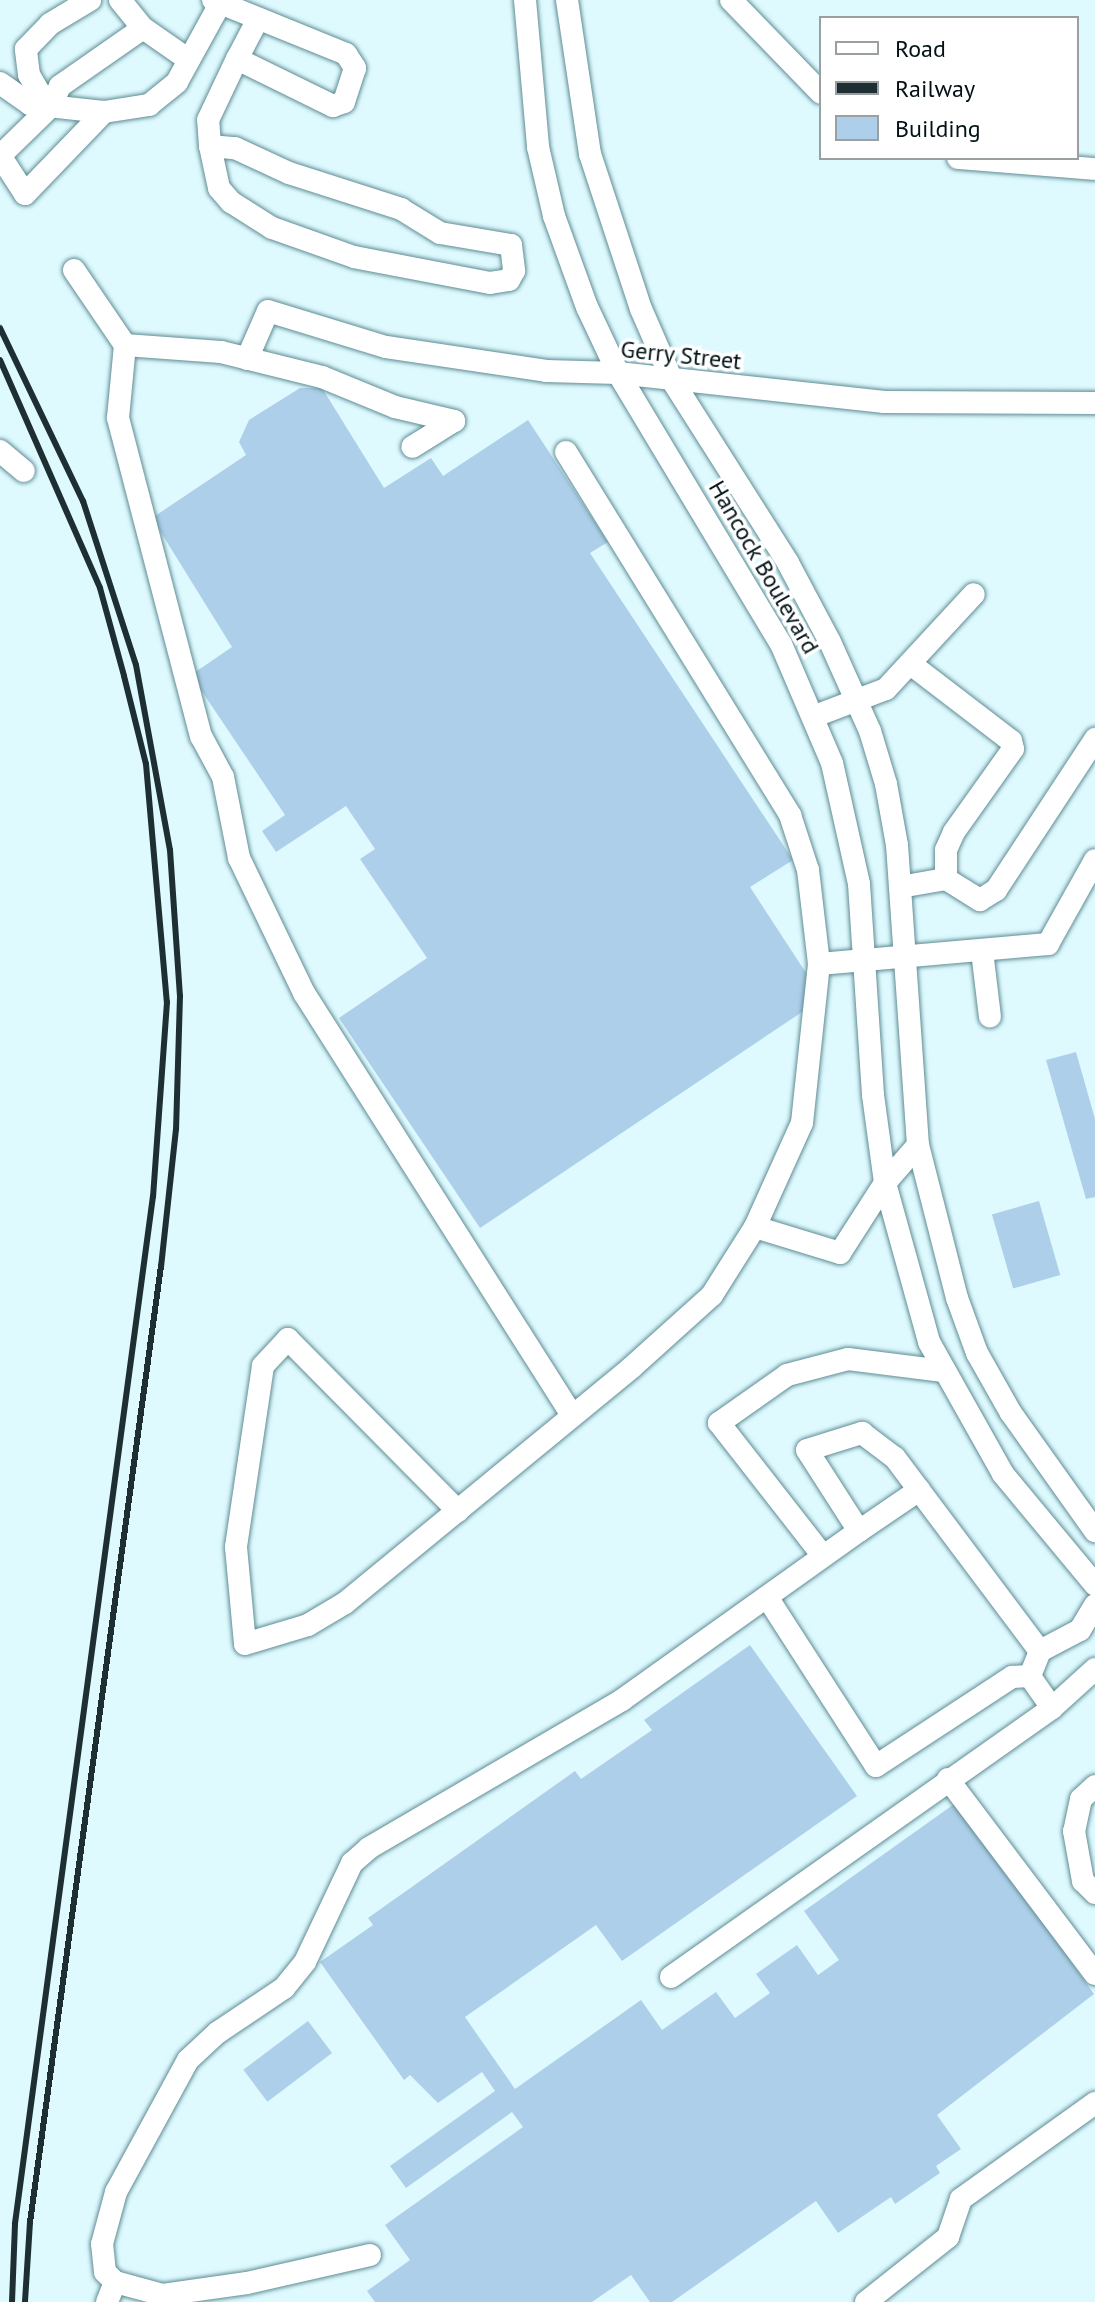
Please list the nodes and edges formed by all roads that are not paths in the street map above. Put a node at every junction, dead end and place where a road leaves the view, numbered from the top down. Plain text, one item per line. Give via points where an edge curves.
1 (90, 0) edge
2 (120, 0) edge
3 (525, 0) edge
4 (567, 0) edge
5 (731, 0) edge
6 (218, 1) edge
7 (258, 19) junction
8 (143, 28) junction
9 (193, 53) junction
10 (237, 59) junction
11 (0, 83) edge
12 (819, 91) edge
13 (40, 105) junction
14 (104, 112) junction
15 (210, 146) junction
16 (0, 156) edge
17 (983, 160) edge
18 (1095, 169) edge
19 (74, 270) dead end
20 (125, 345) junction
21 (247, 359) junction
22 (618, 373) junction
23 (672, 380) junction
24 (1095, 403) edge
25 (412, 447) dead end
26 (0, 451) edge
27 (566, 452) dead end
28 (24, 471) dead end
29 (974, 594) dead end
30 (912, 665) junction
31 (856, 700) junction
32 (815, 716) junction
33 (1095, 739) edge
34 (1095, 860) edge
35 (946, 879) junction
36 (900, 887) junction
37 (982, 951) junction
38 (905, 959) junction
39 (819, 964) junction
40 (865, 964) junction
41 (990, 1017) dead end
42 (918, 1145) junction
43 (885, 1183) junction
44 (755, 1227) junction
45 (943, 1371) junction
46 (572, 1415) junction
47 (919, 1490) junction
48 (458, 1511) junction
49 (859, 1531) junction
50 (1095, 1531) edge
51 (823, 1556) junction
52 (1095, 1585) edge
53 (767, 1597) junction
54 (1095, 1605) edge
55 (1036, 1647) junction
56 (1095, 1669) edge
57 (1030, 1676) junction
58 (1052, 1708) junction
59 (948, 1779) junction
60 (1095, 1786) edge
61 (1095, 1893) edge
62 (1095, 1974) edge
63 (671, 1977) dead end
64 (1095, 2103) edge
65 (370, 2255) dead end
66 (111, 2292) edge
67 (866, 2302) edge

1 - 13 street via 50,24 26,49
2 - 8 street
3 - 22 street, Hancock Boulevard via 538,147 554,216
4 - 23 street, Hancock Boulevard via 590,154 631,282
5 - 12 street
6 - 7 street
6 - 9 street
7 - 10 street
7 - 10 street via 346,54 355,68 344,102 333,106
8 - 9 street
8 - 13 street
9 - 14 street via 177,82 149,105
10 - 15 street via 208,120
11 - 13 street
13 - 14 street
13 - 16 street
14 - 16 street via 25,194
15 - 15 street via 212,168 231,202 272,228 354,257 490,283 509,280 514,271 511,245 440,233 401,209 289,173 235,148
17 - 18 street
19 - 20 street
20 - 21 street
20 - 46 street via 118,418 201,736 223,777 239,858 304,993
21 - 22 street, Gerry Street via 268,311 386,347 546,371
21 - 25 street via 322,377 395,407 454,421
22 - 23 street, Gerry Street
22 - 32 street, Hancock Boulevard via 759,603
23 - 24 street, Gerry Street via 884,402
23 - 31 street, Hancock Boulevard via 788,563
26 - 28 street
27 - 39 street via 790,815 808,870
29 - 30 street
30 - 31 street via 886,689
30 - 35 street via 1011,741 1013,749 954,832 946,850
31 - 32 street
31 - 36 street, Hancock Boulevard via 886,784
32 - 40 street, Hancock Boulevard via 846,817 859,884
33 - 35 street via 996,890 980,900
34 - 37 street via 1048,944
35 - 36 street
36 - 38 street, Hancock Boulevard
37 - 38 street
37 - 41 street
38 - 40 street
38 - 42 street, Hancock Boulevard
39 - 40 street
39 - 44 street via 802,1123
40 - 43 street, Hancock Boulevard
42 - 43 street
42 - 50 street, Hancock Boulevard via 977,1353 1011,1413
43 - 44 street via 840,1253
43 - 45 street, Hancock Boulevard via 917,1305
44 - 46 street via 712,1295
45 - 51 street via 848,1359 787,1375 719,1423
45 - 52 street, Hancock Boulevard via 1003,1474
46 - 48 street
47 - 49 street
47 - 49 street via 895,1458 862,1433 807,1450
47 - 55 street
48 - 48 street via 345,1603 308,1625 245,1644 236,1547 263,1366 288,1339
49 - 51 street
51 - 53 street
53 - 57 street via 876,1766 1012,1677
53 - 66 street via 622,1700 369,1848 352,1863 305,1962 284,1988 217,2033 188,2060 150,2122 116,2192 102,2244
54 - 55 street via 1080,1630
55 - 57 street
56 - 58 street
57 - 58 street
58 - 59 street
59 - 62 street
59 - 63 street
60 - 61 street via 1081,1799 1074,1831 1083,1881
64 - 67 street via 961,2199 948,2237
65 - 66 street via 247,2283 163,2295

